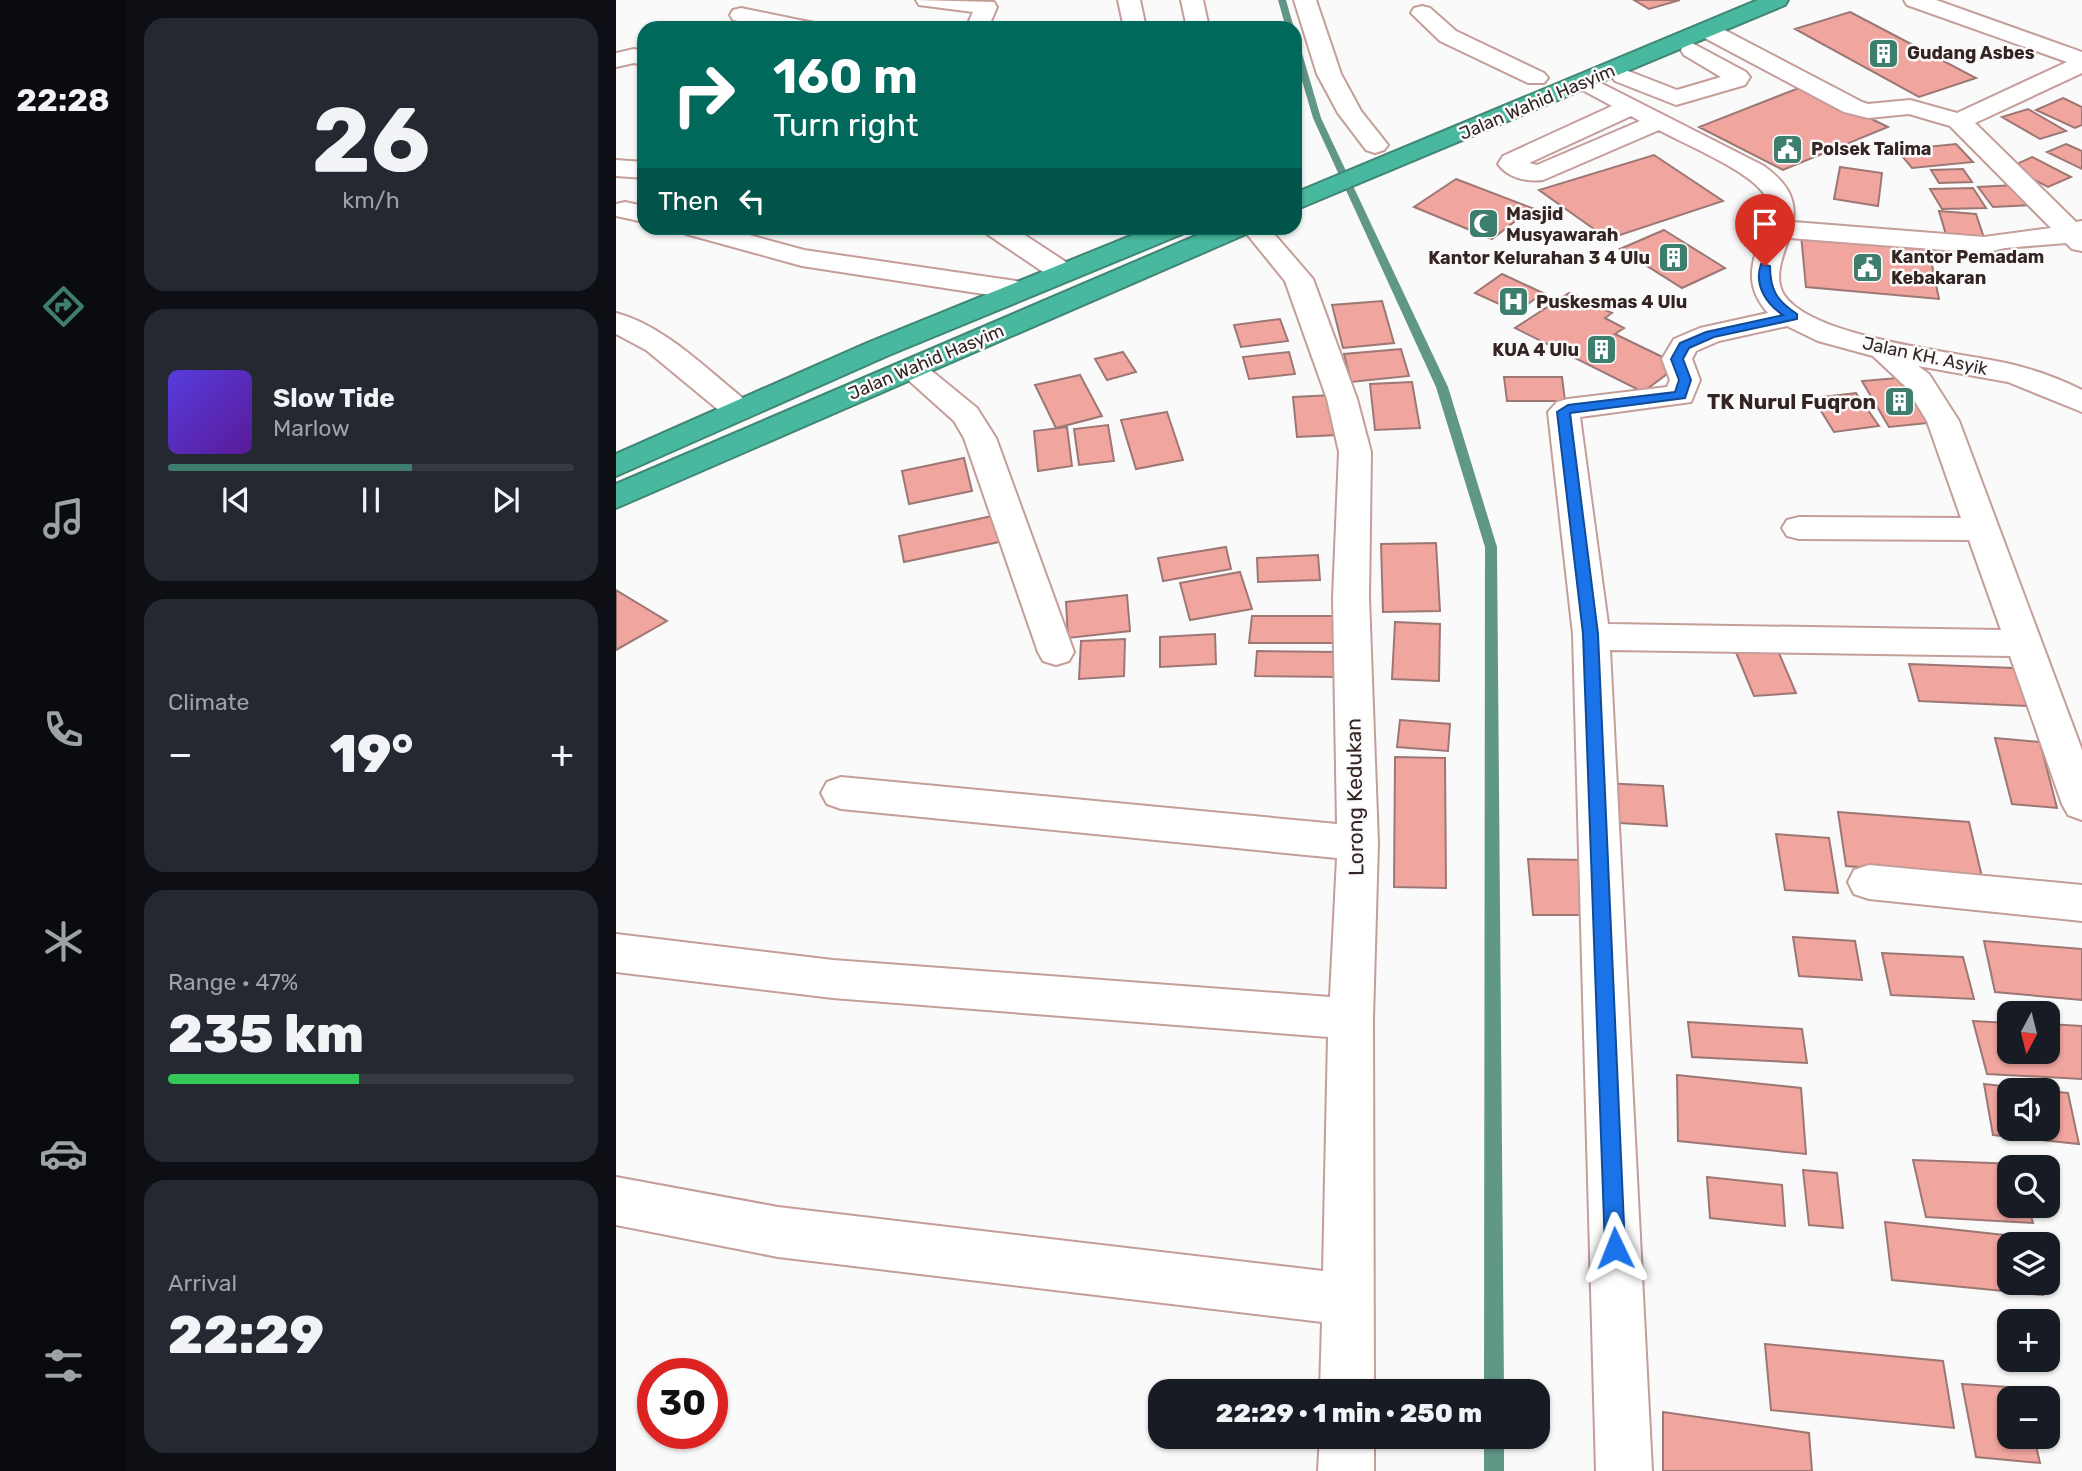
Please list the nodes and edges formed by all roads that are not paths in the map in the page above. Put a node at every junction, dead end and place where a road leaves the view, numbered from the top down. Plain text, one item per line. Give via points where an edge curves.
1 (789, 0) edge
2 (927, 0) edge
3 (1129, 0) edge
4 (1192, 0) edge
5 (1305, 0) edge
6 (1725, 0) edge
7 (1777, 0) edge
8 (1915, 0) edge
9 (1422, 13) dead end
10 (741, 15) dead end
11 (763, 20) junction
12 (768, 21) edge
13 (980, 21) edge
14 (1134, 21) edge
15 (1196, 21) edge
16 (1707, 30) junction
17 (1678, 42) junction
18 (2078, 56) edge
19 (1611, 71) junction
20 (1536, 78) junction
21 (1585, 82) junction
22 (1632, 106) junction
23 (1660, 121) junction
24 (1959, 121) junction
25 (1379, 152) junction
26 (616, 168) edge
27 (637, 170) edge
28 (1302, 186) edge
29 (1776, 229) junction
30 (723, 235) edge
31 (1007, 235) edge
32 (1154, 235) edge
33 (1220, 235) edge
34 (1261, 235) edge
35 (2078, 235) edge
36 (1062, 272) junction
37 (1016, 290) junction
38 (1793, 316) junction
39 (616, 322) edge
40 (1884, 351) junction
41 (911, 369) junction
42 (2082, 377) edge
43 (2049, 385) junction
44 (2082, 402) edge
45 (738, 410) junction
46 (616, 466) edge
47 (616, 497) edge
48 (1799, 528) dead end
49 (1981, 529) junction
50 (1591, 634) junction
51 (2022, 643) junction
52 (1056, 652) dead end
53 (841, 793) dead end
54 (2082, 804) edge
55 (1358, 843) junction
56 (1869, 882) dead end
57 (2082, 903) edge
58 (616, 953) edge
59 (1351, 1019) junction
60 (616, 1201) edge
61 (1349, 1300) junction
62 (1348, 1379) edge
63 (1347, 1449) edge
64 (1346, 1471) edge
65 (1624, 1471) edge

1 - 11 street
2 - 13 street via 986,7
3 - 14 street
4 - 15 street
5 - 25 street via 1329,74
6 - 20 highway, Jalan Wahid Hasyim
7 - 16 highway, Jalan Wahid Hasyim
8 - 18 street
9 - 20 street via 1448,36
10 - 11 street
11 - 12 street
16 - 17 highway, Jalan Wahid Hasyim
16 - 24 street via 1861,110 1910,107
17 - 19 highway, Jalan Wahid Hasyim
17 - 19 street via 1737,80 1676,98
18 - 24 street
19 - 21 highway, Jalan Wahid Hasyim
20 - 25 highway, Jalan Wahid Hasyim
21 - 22 street, Jalan KH. Asyik
21 - 25 highway, Jalan Wahid Hasyim
22 - 23 street, Jalan KH. Asyik
22 - 23 street via 1511,164 1531,174 1543,172
23 - 29 street, Jalan KH. Asyik via 1755,171 1770,184 1782,209
24 - 35 street
25 - 28 highway, Jalan Wahid Hasyim
26 - 27 street
29 - 35 street via 1984,245
29 - 38 street, Jalan KH. Asyik via 1764,281 1768,295
30 - 37 street via 802,258
31 - 36 street
32 - 36 highway, Jalan Wahid Hasyim
33 - 41 highway, Jalan Wahid Hasyim
34 - 55 street, Lorong Kedukan via 1299,279 1342,399 1355,452 1351,598
36 - 37 highway, Jalan Wahid Hasyim
37 - 45 highway, Jalan Wahid Hasyim
38 - 40 street, Jalan KH. Asyik via 1830,334
38 - 50 street via 1710,334 1684,345 1677,359 1685,380 1680,395 1564,410
39 - 45 street via 656,344
40 - 43 street, Jalan KH. Asyik via 2009,373
40 - 49 street via 1917,381 1943,421
41 - 47 highway, Jalan Wahid Hasyim
41 - 52 street via 966,415 980,438
42 - 43 street
43 - 44 street, Jalan KH. Asyik
45 - 46 highway, Jalan Wahid Hasyim
48 - 49 street
49 - 51 street
50 - 51 street
50 - 65 street
51 - 54 street
53 - 55 street
55 - 59 street, Lorong Kedukan
56 - 57 street
58 - 59 street via 833,979
59 - 61 street, Lorong Kedukan
60 - 61 street via 778,1232
61 - 62 street, Lorong Kedukan
63 - 64 street

